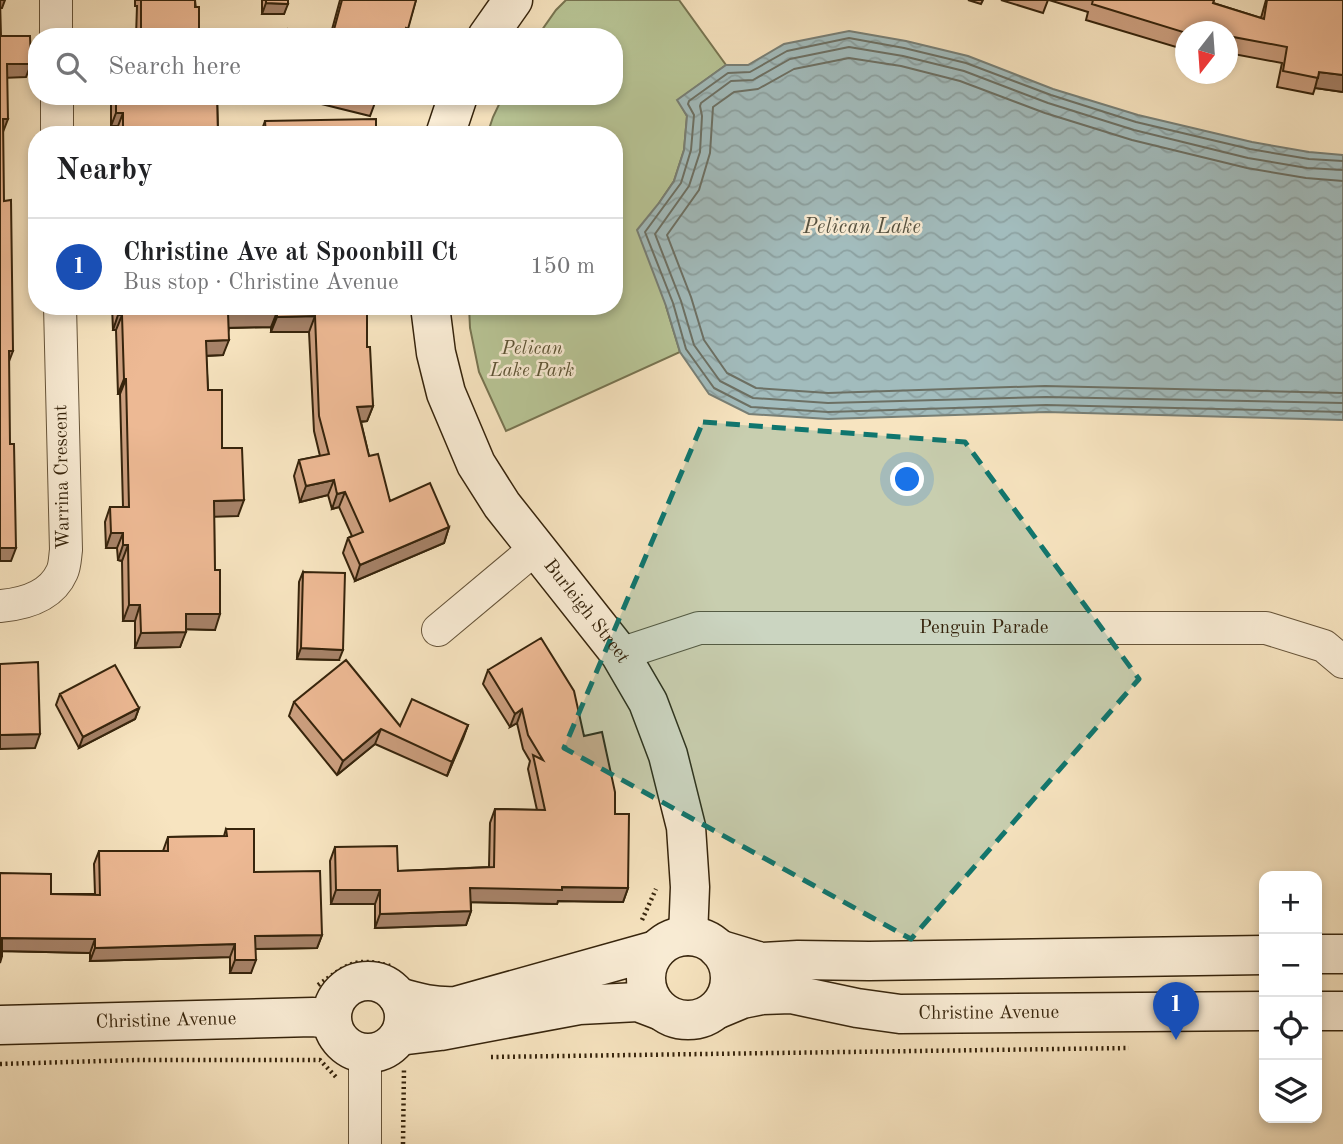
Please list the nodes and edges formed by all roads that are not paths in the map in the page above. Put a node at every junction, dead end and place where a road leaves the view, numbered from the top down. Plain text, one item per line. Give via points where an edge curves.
1 (56, 0) edge
2 (513, 0) edge
3 (56, 28) edge
4 (493, 28) edge
5 (57, 105) edge
6 (455, 105) edge
7 (57, 126) edge
8 (448, 126) edge
9 (60, 315) edge
10 (431, 315) edge
11 (536, 548) junction
12 (0, 606) edge
13 (438, 630) dead end
14 (620, 654) junction
15 (1343, 662) edge
16 (676, 939) junction
17 (1322, 954) edge
18 (1343, 954) edge
19 (1259, 955) edge
20 (399, 983) junction
21 (322, 1004) junction
22 (718, 1009) junction
23 (659, 1010) junction
24 (1259, 1011) edge
25 (1322, 1011) edge
26 (1343, 1011) edge
27 (0, 1025) edge
28 (402, 1051) junction
29 (365, 1053) junction
30 (365, 1144) edge

1 - 3 street
2 - 4 street
5 - 7 street
6 - 8 street
9 - 12 street, Warrina Crescent via 66,550 62,572 49,591 20,604
10 - 11 street, Burleigh Street via 446,393 476,464
11 - 13 street
11 - 14 street, Burleigh Street
14 - 15 street, Penguin Parade via 699,628 1266,628 1324,646
14 - 16 street, Burleigh Street via 648,702 668,755 686,827 690,887
16 - 19 street via 761,962
16 - 20 street via 456,1006 422,1004
16 - 22 street via 728,964 728,993
16 - 23 street via 650,958 645,979 649,997
17 - 18 street
20 - 21 street via 390,988 368,981 356,983 337,996 332,1007
20 - 28 street via 404,1016
21 - 27 street, Christine Avenue via 313,1017
21 - 29 street via 345,1046
22 - 23 street via 689,1021
22 - 24 street, Christine Avenue via 742,999 791,994 900,1014
23 - 28 street via 638,1002 579,1005 440,1031
25 - 26 street
28 - 29 street via 393,1044
29 - 30 street

